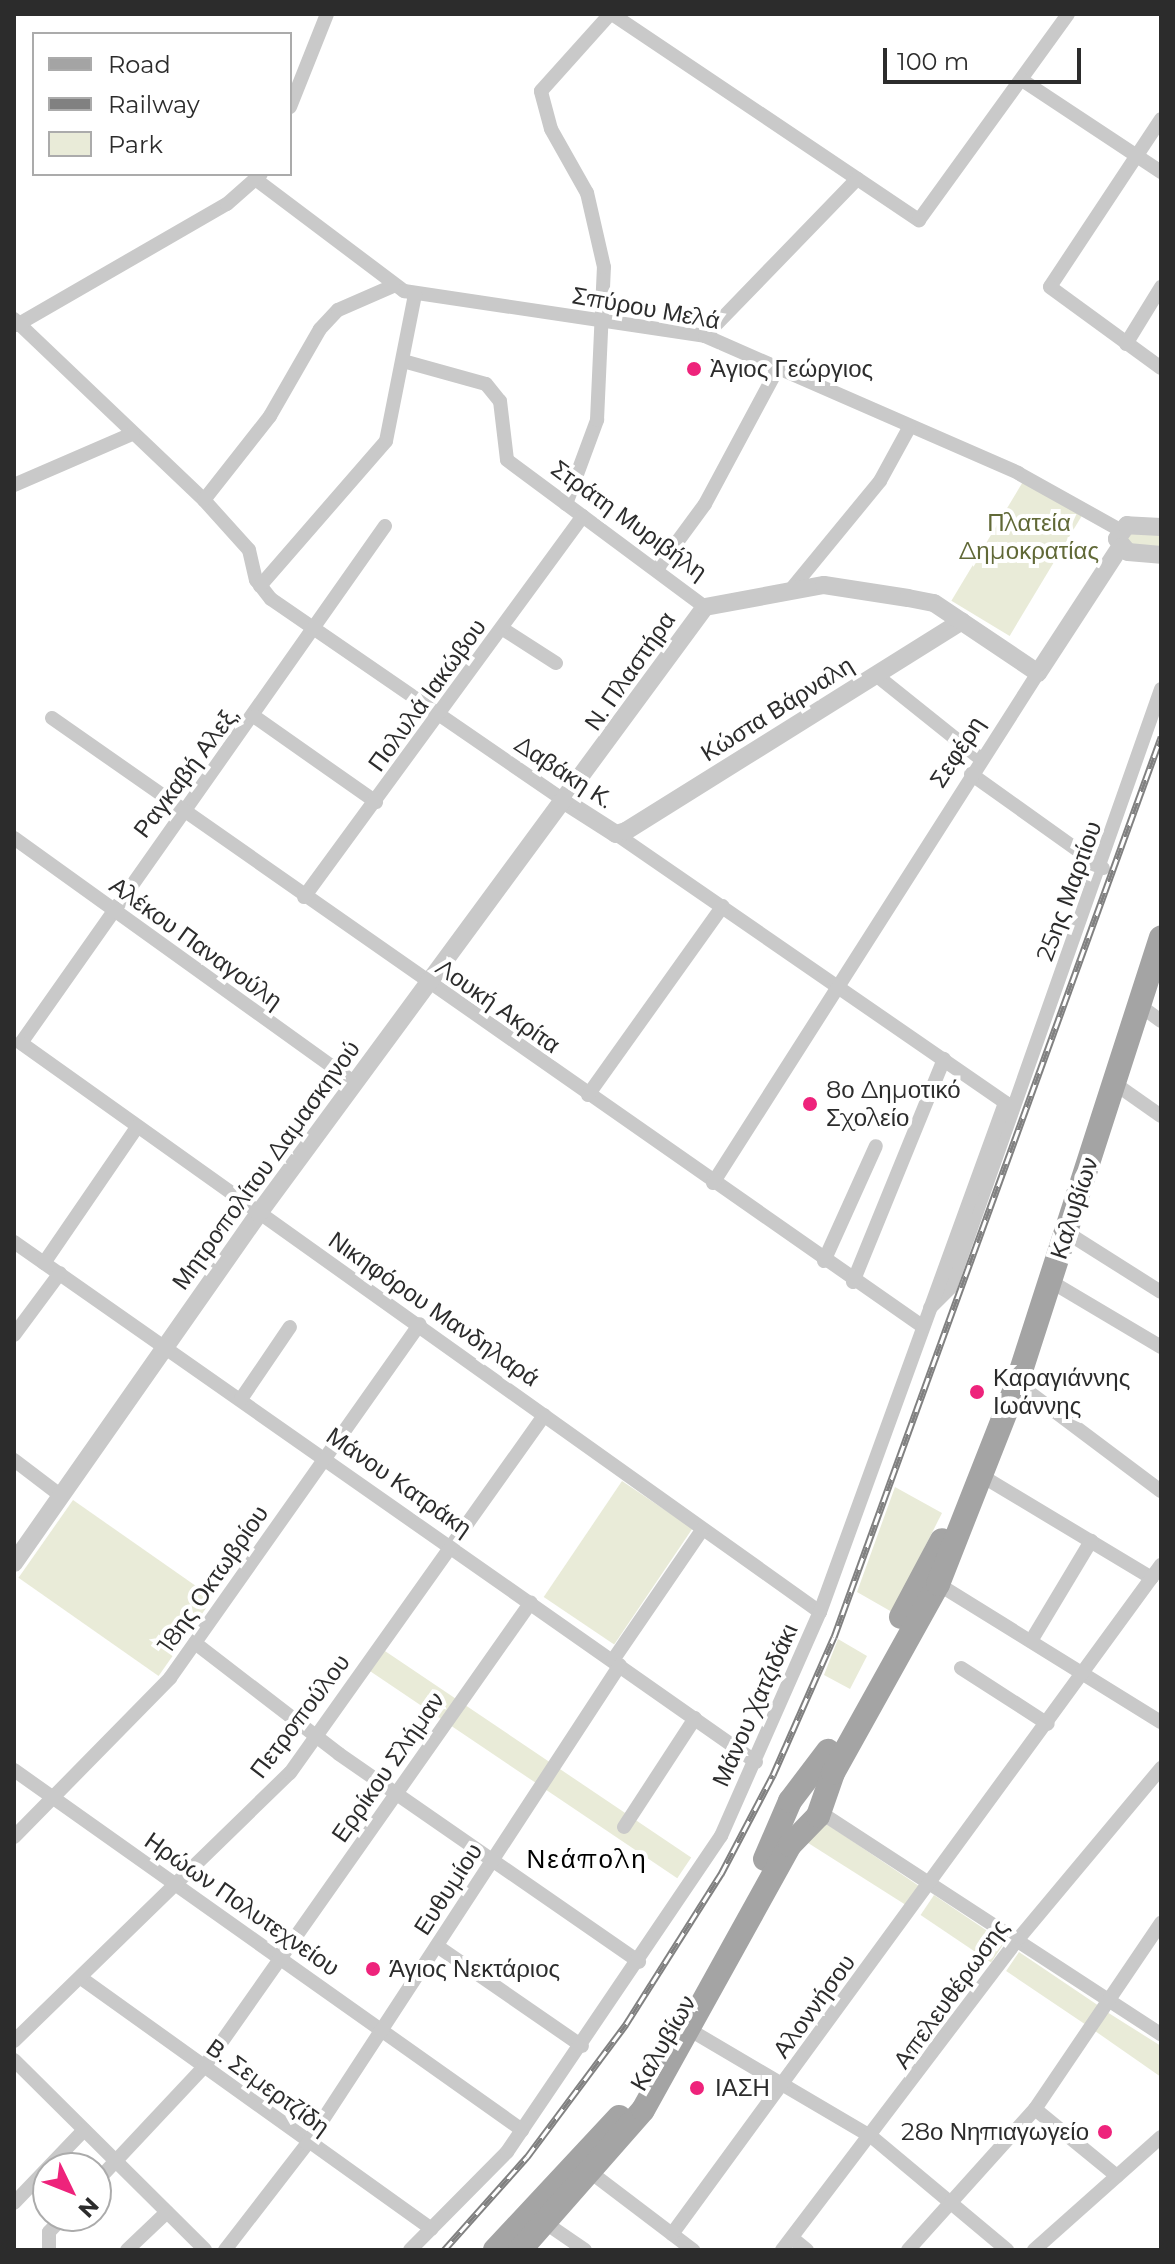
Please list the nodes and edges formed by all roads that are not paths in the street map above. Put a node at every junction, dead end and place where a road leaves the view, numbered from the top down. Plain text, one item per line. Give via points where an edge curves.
1 (327, 14) edge
2 (611, 14) edge
3 (1068, 14) edge
4 (1022, 80) junction
5 (292, 102) edge
6 (1161, 119) edge
7 (1136, 156) junction
8 (1161, 172) edge
9 (260, 177) edge
10 (857, 179) junction
11 (393, 286) junction
12 (1161, 287) edge
13 (415, 294) junction
14 (604, 321) junction
15 (16, 322) edge
16 (705, 336) junction
17 (1126, 344) junction
18 (403, 361) junction
19 (779, 366) junction
20 (1161, 368) edge
21 (909, 428) junction
22 (132, 434) junction
23 (14, 485) edge
24 (204, 500) junction
25 (566, 504) junction
26 (583, 516) junction
27 (385, 526) dead end
28 (1161, 527) edge
29 (1120, 539) junction
30 (1161, 555) edge
31 (658, 568) junction
32 (260, 586) junction
33 (793, 587) junction
34 (705, 607) junction
35 (962, 621) junction
36 (503, 629) junction
37 (314, 633) junction
38 (556, 663) dead end
39 (1038, 673) junction
40 (876, 675) junction
41 (1161, 689) edge
42 (255, 717) junction
43 (52, 718) dead end
44 (439, 718) junction
45 (981, 759) junction
46 (971, 774) junction
47 (376, 802) junction
48 (566, 802) junction
49 (182, 814) junction
50 (616, 834) junction
51 (14, 838) edge
52 (1103, 868) junction
53 (304, 897) junction
54 (723, 906) junction
55 (111, 910) junction
56 (1161, 938) edge
57 (835, 984) junction
58 (431, 986) junction
59 (1139, 1005) junction
60 (1161, 1021) edge
61 (21, 1043) joint
62 (944, 1059) junction
63 (353, 1082) junction
64 (1114, 1083) junction
65 (588, 1095) junction
66 (1009, 1105) junction
67 (1161, 1116) edge
68 (137, 1127) junction
69 (876, 1146) dead end
70 (713, 1183) junction
71 (259, 1213) junction
72 (1066, 1232) junction
73 (14, 1242) edge
74 (824, 1261) junction
75 (44, 1263) junction
76 (60, 1273) junction
77 (1050, 1281) junction
78 (853, 1282) junction
79 (1161, 1292) edge
80 (420, 1324) junction
81 (922, 1326) junction
82 (290, 1327) dead end
83 (14, 1335) edge
84 (164, 1346) junction
85 (1161, 1347) edge
86 (1017, 1383) junction
87 (241, 1399) junction
88 (544, 1415) junction
89 (326, 1457) junction
90 (14, 1460) edge
91 (982, 1476) junction
92 (1161, 1491) edge
93 (60, 1495) junction
94 (702, 1530) junction
95 (1091, 1541) junction
96 (453, 1547) junction
97 (14, 1563) edge
98 (1161, 1565) edge
99 (1152, 1578) junction
100 (938, 1584) junction
101 (531, 1602) junction
102 (820, 1612) junction
103 (1031, 1641) junction
104 (195, 1643) junction
105 (616, 1663) junction
106 (961, 1668) dead end
107 (1084, 1674) junction
108 (695, 1718) junction
109 (1161, 1722) edge
110 (1048, 1724) junction
111 (317, 1736) junction
112 (756, 1762) junction
113 (1161, 1768) edge
114 (14, 1770) edge
115 (396, 1794) junction
116 (55, 1799) junction
117 (792, 1801) junction
118 (817, 1815) junction
119 (624, 1827) dead end
120 (14, 1837) edge
121 (493, 1860) junction
122 (935, 1881) junction
123 (177, 1885) junction
124 (1161, 1923) edge
125 (1019, 1938) junction
126 (437, 1946) junction
127 (282, 1957) junction
128 (639, 1962) junction
129 (81, 1978) junction
130 (1110, 2000) junction
131 (383, 2030) junction
132 (690, 2030) junction
133 (1161, 2034) edge
134 (14, 2041) edge
135 (582, 2046) junction
136 (14, 2060) edge
137 (204, 2067) junction
138 (784, 2084) junction
139 (1035, 2109) junction
140 (84, 2130) junction
141 (522, 2130) junction
142 (872, 2137) junction
143 (1161, 2137) edge
144 (307, 2144) junction
145 (115, 2161) junction
146 (112, 2164) edge
147 (586, 2169) junction
148 (1117, 2176) junction
149 (14, 2203) edge
150 (951, 2203) junction
151 (167, 2212) junction
152 (547, 2224) junction
153 (431, 2229) junction
154 (672, 2234) junction
155 (792, 2238) junction
156 (127, 2250) edge
157 (205, 2250) edge
158 (225, 2250) edge
159 (410, 2250) edge
160 (495, 2250) edge
161 (520, 2250) edge
162 (585, 2250) edge
163 (693, 2250) edge
164 (782, 2250) edge
165 (807, 2250) edge
166 (908, 2250) edge
167 (1007, 2250) edge
168 (1034, 2250) edge

1 - 5 street
2 - 10 street
2 - 14 street via 541,91 551,129 587,193 604,267
3 - 4 street
4 - 7 street
4 - 10 street via 919,220
6 - 7 street
7 - 8 street
7 - 17 street via 1051,282 1057,298
9 - 11 street, Σπύρου Μελά
9 - 15 street
10 - 16 street
11 - 13 street, Σπύρου Μελά
11 - 24 street via 338,310 320,329 270,416
12 - 17 street
13 - 14 street, Σπύρου Μελά
13 - 18 street
14 - 16 street, Σπύρου Μελά
14 - 25 street via 595,430
15 - 22 street
16 - 19 street, Σπύρου Μελά
17 - 20 street
18 - 25 street, Στράτη Μυριβήλη via 486,384 500,401 507,460
18 - 32 street via 386,441
19 - 21 street, Σπύρου Μελά
19 - 31 street via 705,504
21 - 29 street, Σπύρου Μελά via 1041,484
21 - 33 street via 880,481
22 - 23 street
22 - 24 street
24 - 32 street via 249,550
25 - 26 street, Στράτη Μυριβήλη
26 - 31 street, Στράτη Μυριβήλη
26 - 36 street, Πολυλά Ιακώβου
27 - 37 street, Ραγκαβή Αλεξ,
28 - 29 street
29 - 30 street
29 - 39 street, Σεφέρη
31 - 34 street, Στράτη Μυριβήλη
32 - 37 street, Δαβάκη Κ.
33 - 34 street, Στράτη Μυριβήλη
33 - 35 street, Στράτη Μυριβήλη via 922,600
34 - 48 street, Ν. Πλαστήρα
35 - 39 street, Στράτη Μυριβήλη
35 - 40 street, Κώστα Βάρναλη
36 - 38 street
36 - 44 street, Πολυλά Ιακώβου
37 - 42 street, Ραγκαβή Αλεξ,
37 - 44 street, Δαβάκη Κ.
39 - 45 street, Σεφέρη
40 - 45 street
40 - 50 street, Κώστα Βάρναλη
41 - 52 street, 25ης Μαρτίου
42 - 47 street
42 - 49 street, Ραγκαβή Αλεξ,
43 - 49 street, Λουκή Ακρίτα
44 - 47 street, Πολυλά Ιακώβου
44 - 48 street, Δαβάκη Κ.
45 - 46 street, Σεφέρη
46 - 52 street
46 - 57 street, Σεφέρη
47 - 53 street, Πολυλά Ιακώβου
48 - 50 street, Δαβάκη Κ.
48 - 58 street, Μητροπολίτου Δαμασκηνού
49 - 53 street, Λουκή Ακρίτα
49 - 55 street, Ραγκαβή Αλεξ,
50 - 54 street, Δαβάκη Κ.
51 - 55 street, Αλέκου Παναγούλη
52 - 66 street, 25ης Μαρτίου
53 - 58 street, Λουκή Ακρίτα
54 - 57 street, Δαβάκη Κ.
54 - 65 street
55 - 61 street, Ραγκαβή Αλεξ,
55 - 63 street, Αλέκου Παναγούλη
56 - 59 main road, Καλυβίων
57 - 62 street, Δαβάκη Κ.
57 - 70 street, Σεφέρη
58 - 63 street, Μητροπολίτου Δαμασκηνού
58 - 65 street, Λουκή Ακρίτα
59 - 60 street
59 - 64 main road, Καλυβίων
61 - 68 street, Νικηφόρου Μανδηλαρά
62 - 66 street, Δαβάκη Κ.
62 - 78 street
63 - 71 street, Μητροπολίτου Δαμασκηνού
64 - 67 street
64 - 72 main road, Καλυβίων
65 - 70 street, Λουκή Ακρίτα
66 - 81 street, Μάνου Χατζιδάκι
68 - 71 street, Νικηφόρου Μανδηλαρά
68 - 75 street
69 - 74 street
70 - 74 street, Λουκή Ακρίτα
71 - 80 street, Νικηφόρου Μανδηλαρά
71 - 84 street, Μητροπολίτου Δαμασκηνού
72 - 77 main road, Καλυβίων
72 - 79 street
73 - 75 street, Μάνου Κατράκη
74 - 78 street, Λουκή Ακρίτα
75 - 76 street, Μάνου Κατράκη
76 - 83 street
76 - 84 street, Μάνου Κατράκη
77 - 85 street
77 - 86 main road, Καλυβίων
78 - 81 street, Λουκή Ακρίτα
80 - 88 street, Νικηφόρου Μανδηλαρά
80 - 89 street, 18ης Οκτωβρίου
81 - 102 street, Μάνου Χατζιδάκι
82 - 87 street
84 - 87 street, Μάνου Κατράκη
84 - 93 street, Μητροπολίτου Δαμασκηνού
86 - 91 main road, Καλυβίων
86 - 92 street
87 - 89 street, Μάνου Κατράκη
88 - 94 street, Νικηφόρου Μανδηλαρά
88 - 96 street, Πετροπούλου
89 - 96 street, Μάνου Κατράκη
89 - 104 street, 18ης Οκτωβρίου
90 - 93 street
91 - 95 street
91 - 100 main road, Καλυβίων
91 - 117 main road, Καλυβίων via 817,1770
93 - 97 street, Μητροπολίτου Δαμασκηνού
94 - 102 street, Νικηφόρου Μανδηλαρά
94 - 105 street, Ευθυμίου
95 - 99 street
95 - 103 street
96 - 101 street, Μάνου Κατράκη
96 - 111 street, Πετροπούλου
98 - 99 street, Αλοννήσου
99 - 107 street, Αλοννήσου
100 - 103 street
100 - 118 main road, Καλυβίων via 833,1773
101 - 105 street, Μάνου Κατράκη
101 - 115 street, Ερρίκου Σλήμαν
102 - 112 street, Μάνου Χατζιδάκι
103 - 107 street
104 - 111 street
104 - 116 street, 18ης Οκτωβρίου
105 - 108 street, Μάνου Κατράκη
105 - 121 street, Ευθυμίου
106 - 110 street
107 - 109 street
107 - 110 street, Αλοννήσου
108 - 112 street, Μάνου Κατράκη
108 - 119 street
110 - 122 street, Αλοννήσου
111 - 115 street
111 - 123 street, Πετροπούλου via 290,1773
112 - 128 street, Μάνου Χατζιδάκι via 709,1857
113 - 125 street, Απελευθέρωσης
114 - 116 street, Ηρώων Πολυτεχνείου
115 - 121 street
115 - 127 street, Ερρίκου Σλήμαν
116 - 120 street, 18ης Οκτωβρίου
116 - 123 street, Ηρώων Πολυτεχνείου
117 - 118 main road via 812,1794
117 - 147 main road, Καλυβίων via 656,2056
118 - 122 street
118 - 132 main road, Καλυβίων via 793,1840
121 - 126 street, Ευθυμίου
121 - 128 street
122 - 125 street
122 - 138 street, Αλοννήσου
123 - 127 street, Ηρώων Πολυτεχνείου
123 - 129 street, Πετροπούλου
124 - 130 street
125 - 130 street
125 - 142 street, Απελευθέρωσης
126 - 131 street, Ευθυμίου
126 - 135 street
127 - 131 street, Ηρώων Πολυτεχνείου
127 - 137 street, Ερρίκου Σλήμαν
128 - 135 street, Μάνου Χατζιδάκι
129 - 134 street, Πετροπούλου
129 - 137 street, Β. Σεμερτζίδη
130 - 133 street
130 - 139 street
131 - 141 street, Ηρώων Πολυτεχνείου
131 - 144 street, Ευθυμίου
132 - 138 street
132 - 147 main road, Καλυβίων via 643,2110
135 - 141 street, Μάνου Χατζιδάκι
136 - 140 street
137 - 144 street, Β. Σεμερτζίδη
137 - 145 street, Ερρίκου Σλήμαν
138 - 142 street
138 - 154 street, Αλοννήσου
139 - 148 street
139 - 150 street
140 - 145 street
140 - 149 street
141 - 153 street, Μάνου Χατζιδάκι
142 - 150 street
142 - 155 street, Απελευθέρωσης
143 - 148 street
144 - 153 street, Β. Σεμερτζίδη
144 - 158 street, Ευθυμίου
145 - 146 street, Ερρίκου Σλήμαν
145 - 151 street
147 - 152 main road, Καλυβίων
147 - 154 street
147 - 160 main road, Καλυβίων
148 - 168 street
150 - 166 street
150 - 167 street
151 - 156 street
151 - 157 street
152 - 161 main road, Καλυβίων
152 - 162 street
153 - 159 street, Μάνου Χατζιδάκι
154 - 163 street
155 - 164 street, Απελευθέρωσης
155 - 165 street

